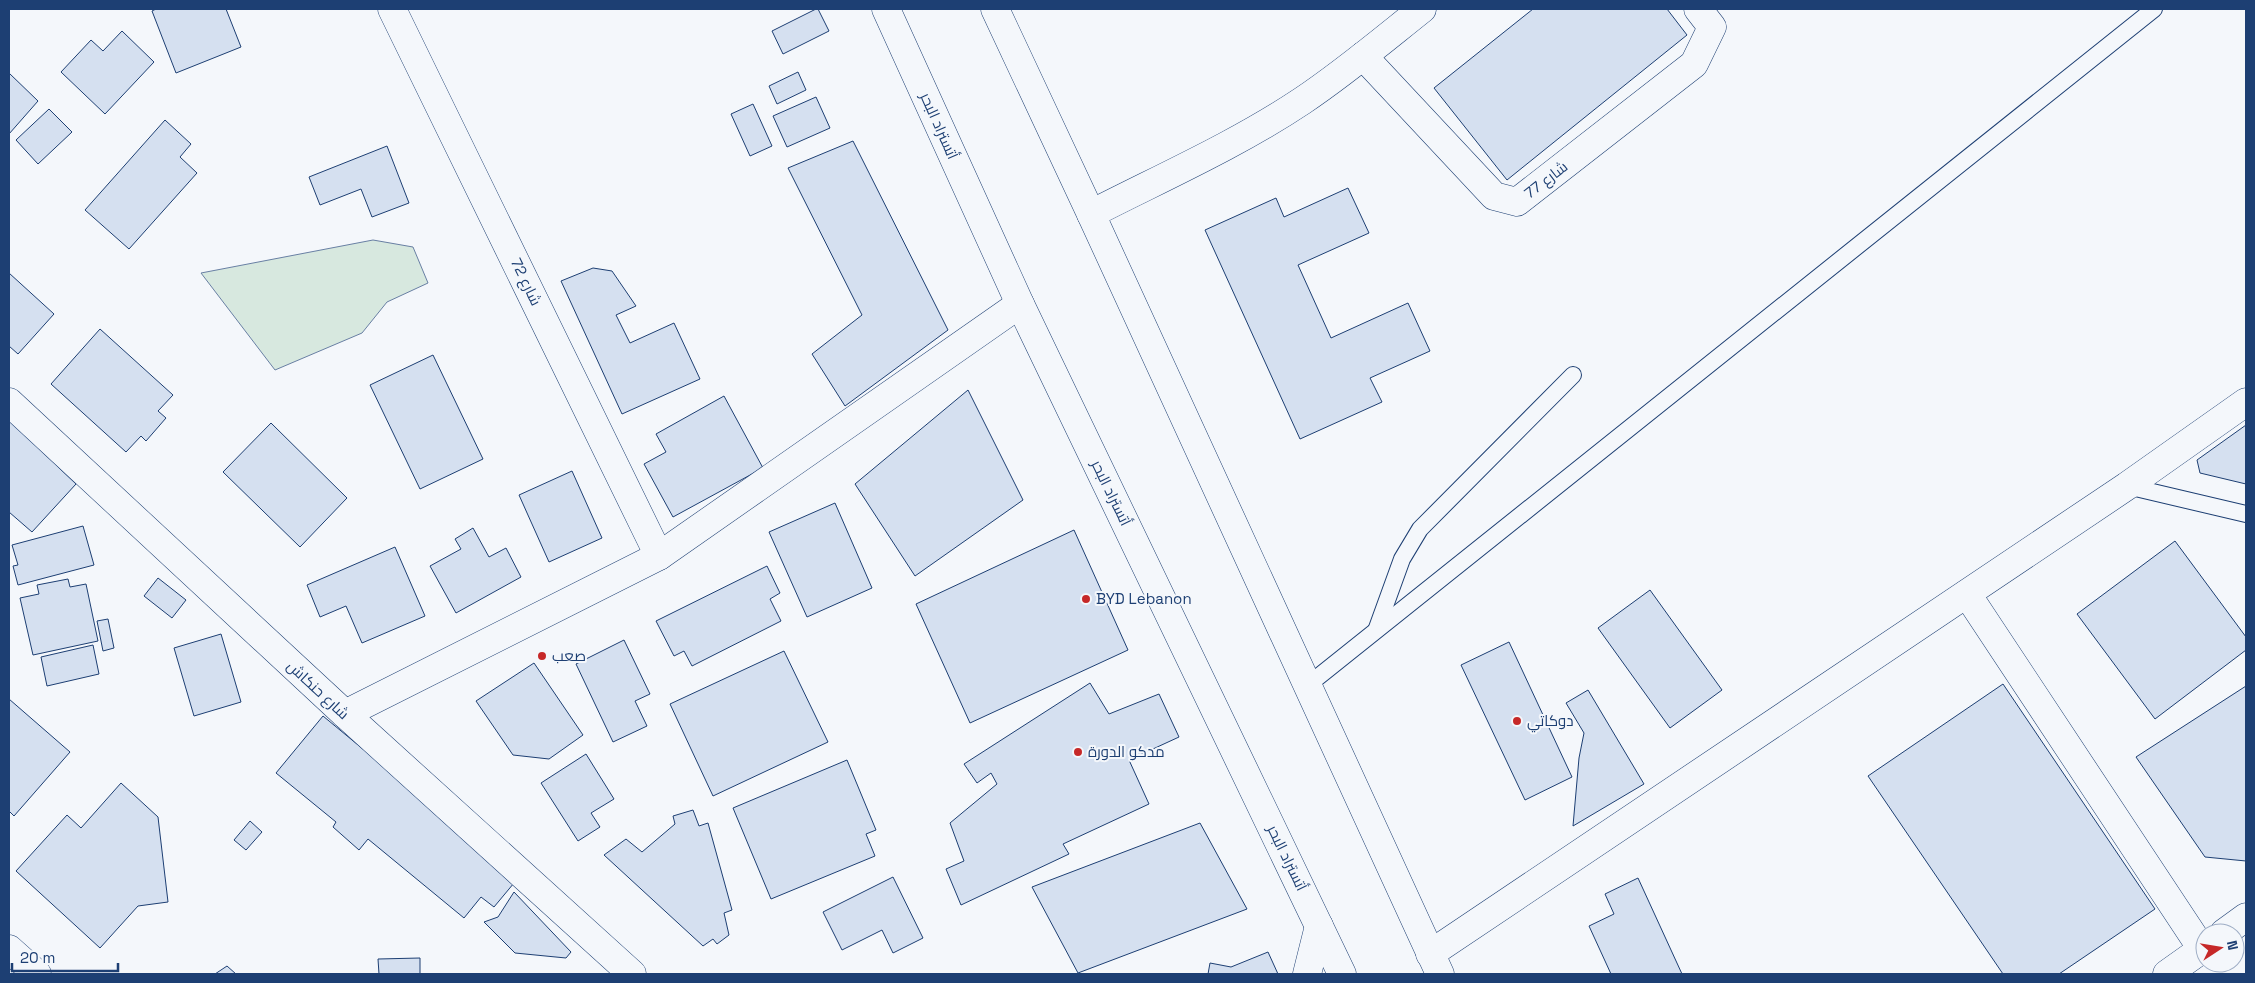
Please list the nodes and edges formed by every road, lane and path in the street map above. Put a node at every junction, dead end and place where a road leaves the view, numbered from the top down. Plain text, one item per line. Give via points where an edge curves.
1 (392, 9) edge
2 (886, 9) edge
3 (995, 9) edge
4 (1422, 9) edge
5 (1698, 9) edge
6 (2154, 9) edge
7 (1363, 56) junction
8 (1091, 214) junction
9 (1020, 304) junction
10 (1573, 375) dead end
11 (9, 402) edge
12 (2246, 402) edge
13 (2127, 486) junction
14 (2246, 514) edge
15 (659, 556) junction
16 (1967, 594) junction
17 (1377, 628) junction
18 (1308, 685) junction
19 (345, 714) junction
20 (1319, 926) junction
21 (2195, 936) edge
22 (9, 949) edge
23 (2195, 954) edge
24 (1435, 964) edge
25 (37, 974) edge
26 (632, 974) edge
27 (1306, 974) edge
28 (1342, 974) edge
29 (2167, 974) edge

1 - 15 main road, شارع 72
2 - 9 main road, أتستراد البحر
3 - 8 main road
4 - 7 main road
5 - 7 main road, شارع 77 via 1712,27 1694,64 1517,202 1494,196
6 - 17 lane
7 - 8 main road via 1301,102
8 - 18 main road
9 - 15 main road
9 - 20 main road, أتستراد البحر
10 - 17 lane via 1420,529 1402,559
11 - 19 main road, شارع حنكاش
12 - 13 main road
13 - 14 lane
13 - 16 main road
15 - 19 main road
16 - 21 main road
16 - 24 main road
17 - 18 lane
18 - 24 main road
19 - 26 main road, شارع حنكاش
20 - 27 main road
20 - 28 main road, أتستراد البحر
22 - 25 main road
23 - 29 main road

